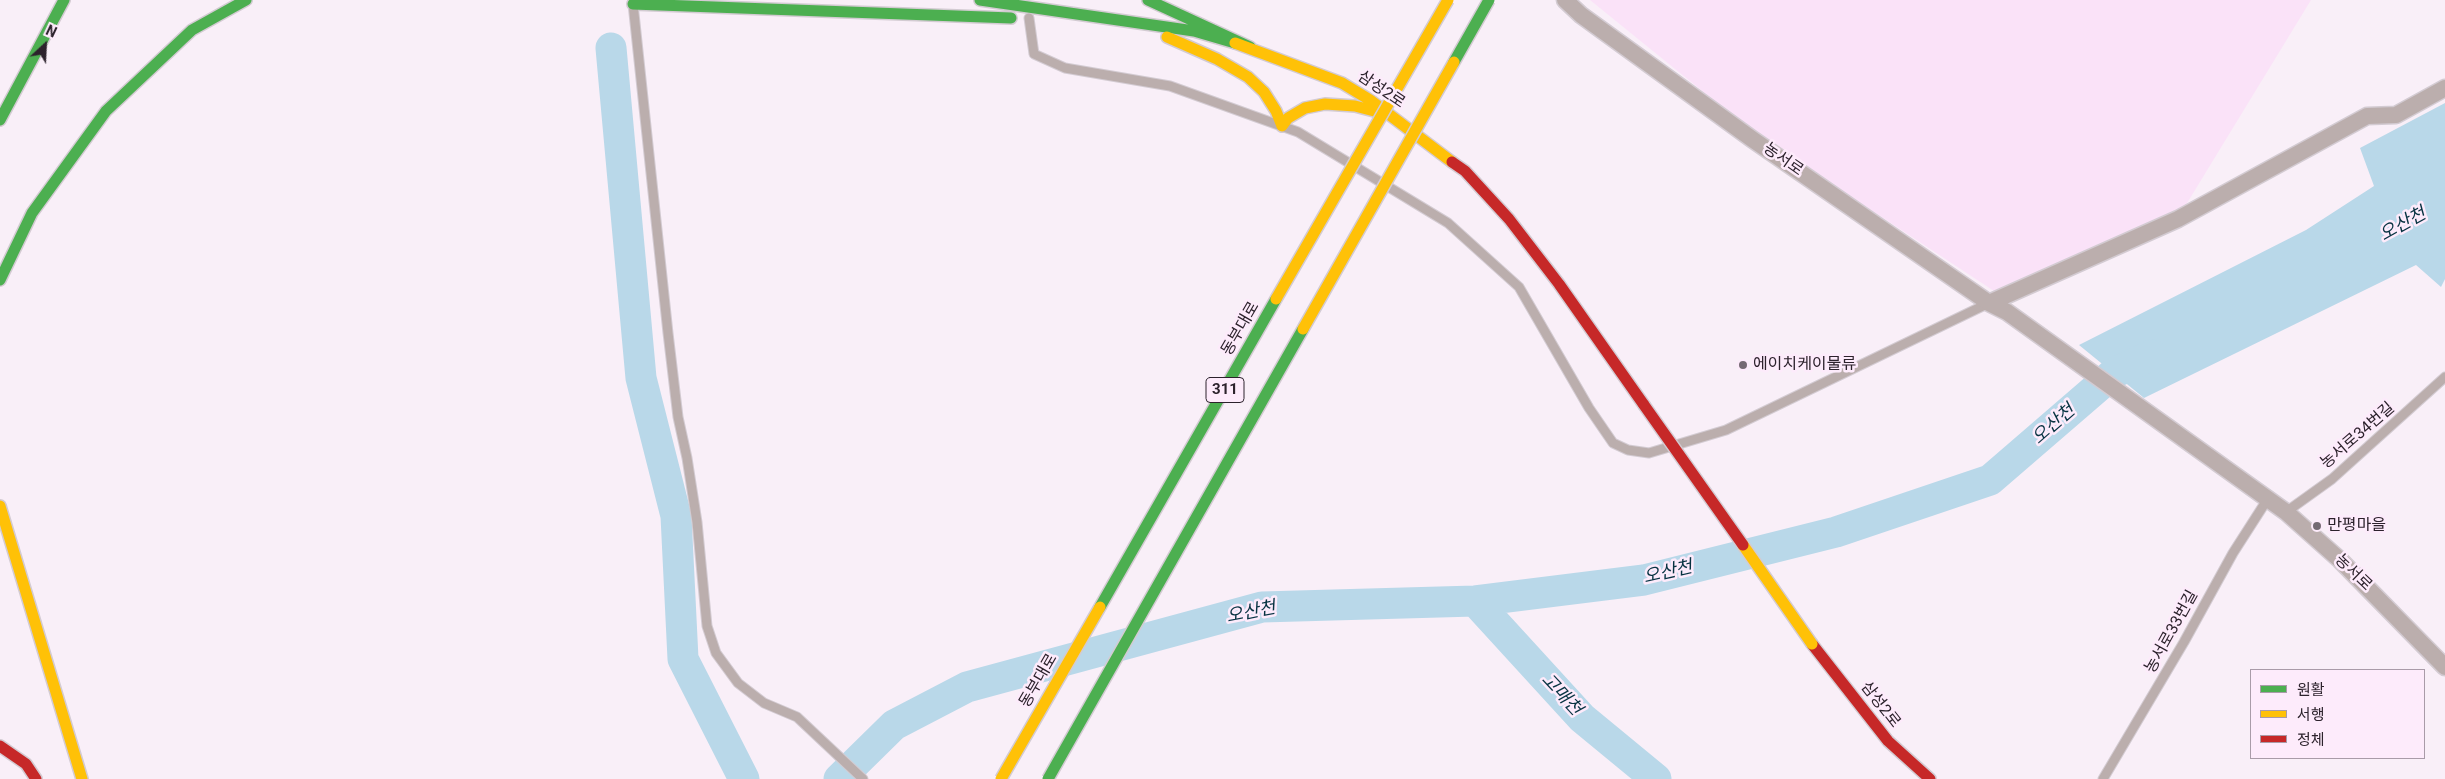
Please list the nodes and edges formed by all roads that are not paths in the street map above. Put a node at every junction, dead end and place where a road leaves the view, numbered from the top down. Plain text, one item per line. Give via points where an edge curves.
1 (64, 0) edge
2 (246, 0) edge
3 (980, 0) edge
4 (1148, 0) edge
5 (1448, 0) edge
6 (1489, 0) edge
7 (1565, 0) edge
8 (633, 4) joint
9 (1028, 18) junction
10 (1128, 22) junction
11 (1250, 47) junction
12 (2445, 88) edge
13 (1391, 116) junction
14 (0, 120) edge
15 (1282, 126) junction
16 (0, 280) edge
17 (1989, 303) junction
18 (2445, 377) edge
19 (2267, 500) junction
20 (0, 506) edge
21 (2286, 512) junction
22 (2445, 666) edge
23 (0, 746) edge
24 (36, 779) edge
25 (82, 779) edge
26 (862, 779) edge
27 (1001, 779) edge
28 (1048, 779) edge
29 (1930, 779) edge
30 (2103, 779) edge

1 - 14 main road
2 - 16 main road via 192,30 106,110 32,213
3 - 10 main road, 삼성2로
4 - 11 main road
5 - 27 main road, 동부대로 / 311, bridge
6 - 28 main road, 311, bridge
7 - 17 street, 농서로 via 1752,139
8 - 9 main road
8 - 26 lane via 668,333 678,416 697,522 707,626 716,653 738,683 764,703 797,717
9 - 10 main road
9 - 15 lane via 1034,54 1065,68 1170,86
10 - 11 main road, 삼성2로 via 1194,31
10 - 15 main road via 1194,48 1248,77 1264,92
11 - 13 main road, 삼성2로 via 1342,83
12 - 17 street via 2396,115 2367,116 2178,218
13 - 15 main road via 1355,106 1325,104 1305,108 1288,118
13 - 29 main road, 삼성2로, bridge via 1465,171 1508,219 1559,284 1812,644 1888,741
15 - 17 lane via 1298,132 1448,222 1519,287 1589,408 1613,443 1628,450 1649,453 1726,430
17 - 19 street, 농서로 via 2007,312
18 - 21 lane, 농서로34번길 via 2332,479
19 - 21 street, 농서로
19 - 30 lane, 농서로33번길
20 - 25 main road
21 - 22 street, 농서로 via 2340,560
23 - 24 main road via 26,764

